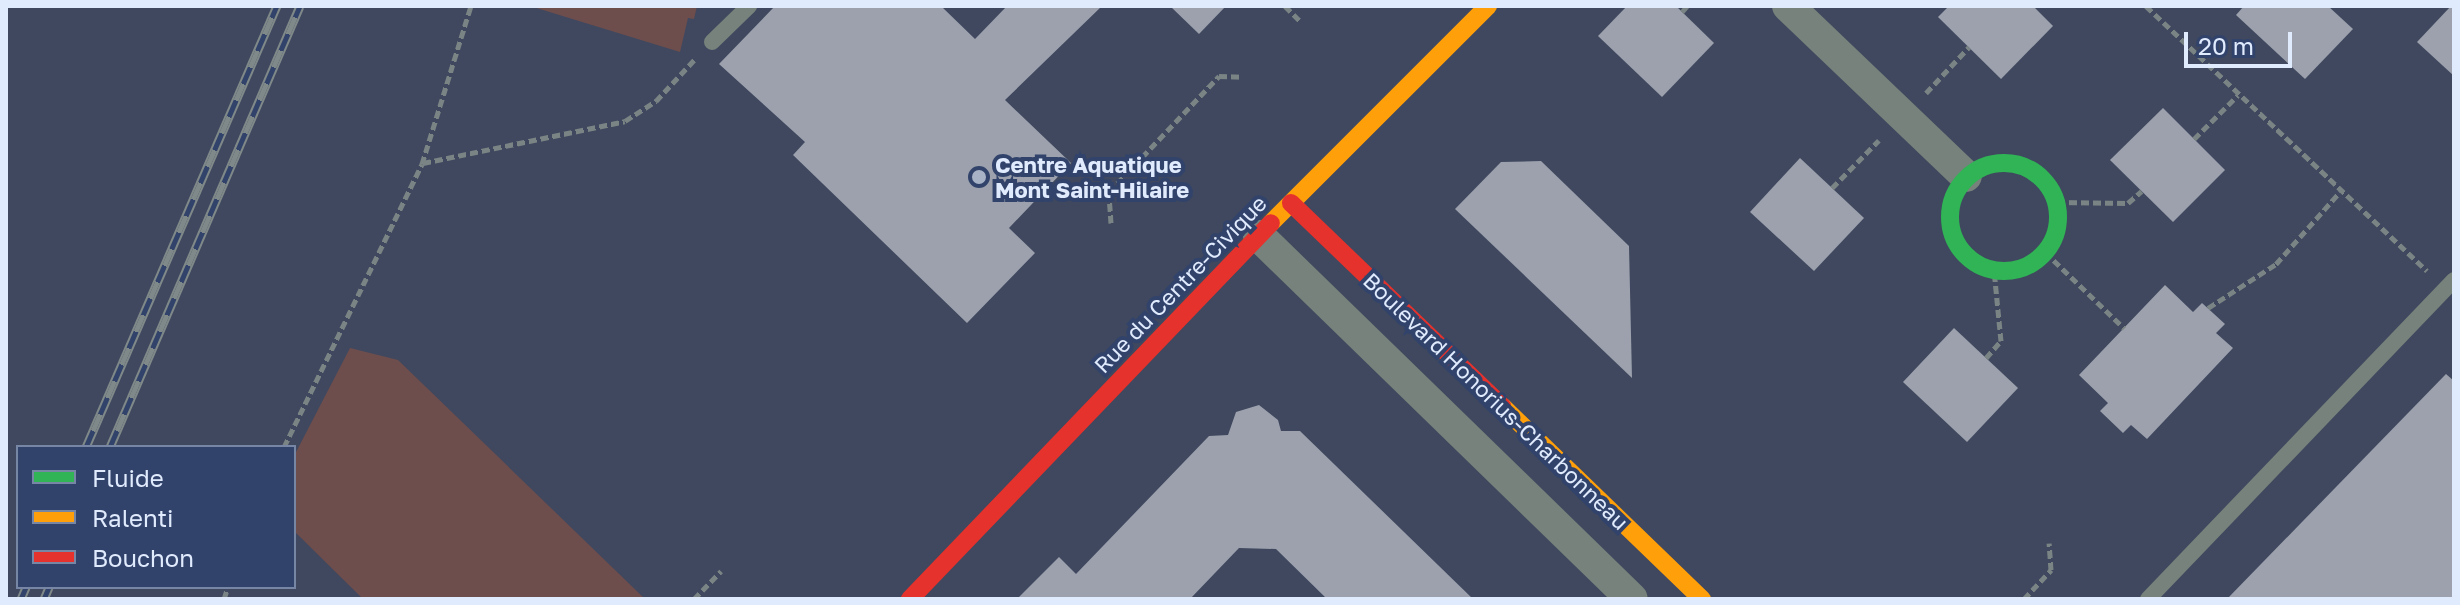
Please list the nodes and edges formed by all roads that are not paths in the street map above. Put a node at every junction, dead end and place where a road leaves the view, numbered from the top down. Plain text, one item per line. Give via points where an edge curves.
1 (749, 6) edge
2 (1488, 6) edge
3 (1788, 6) edge
4 (712, 42) road end
5 (1966, 176) junction
6 (1291, 203) junction
7 (1259, 236) junction
8 (2452, 287) edge
9 (910, 599) edge
10 (1632, 599) edge
11 (1702, 599) edge
12 (2148, 599) edge

1 - 4 lane
2 - 6 street, Rue du Centre-Civique
3 - 5 street
5 - 5 street via 1983,166 2017,164 2046,182 2057,202 2056,231 2045,252 2024,267 1994,270 1968,257 1954,239 1950,206
6 - 7 street, Rue du Centre-Civique
6 - 11 street, Boulevard Honorius-Charbonneau
7 - 9 street, Rue du Centre-Civique
7 - 10 street
8 - 12 lane

